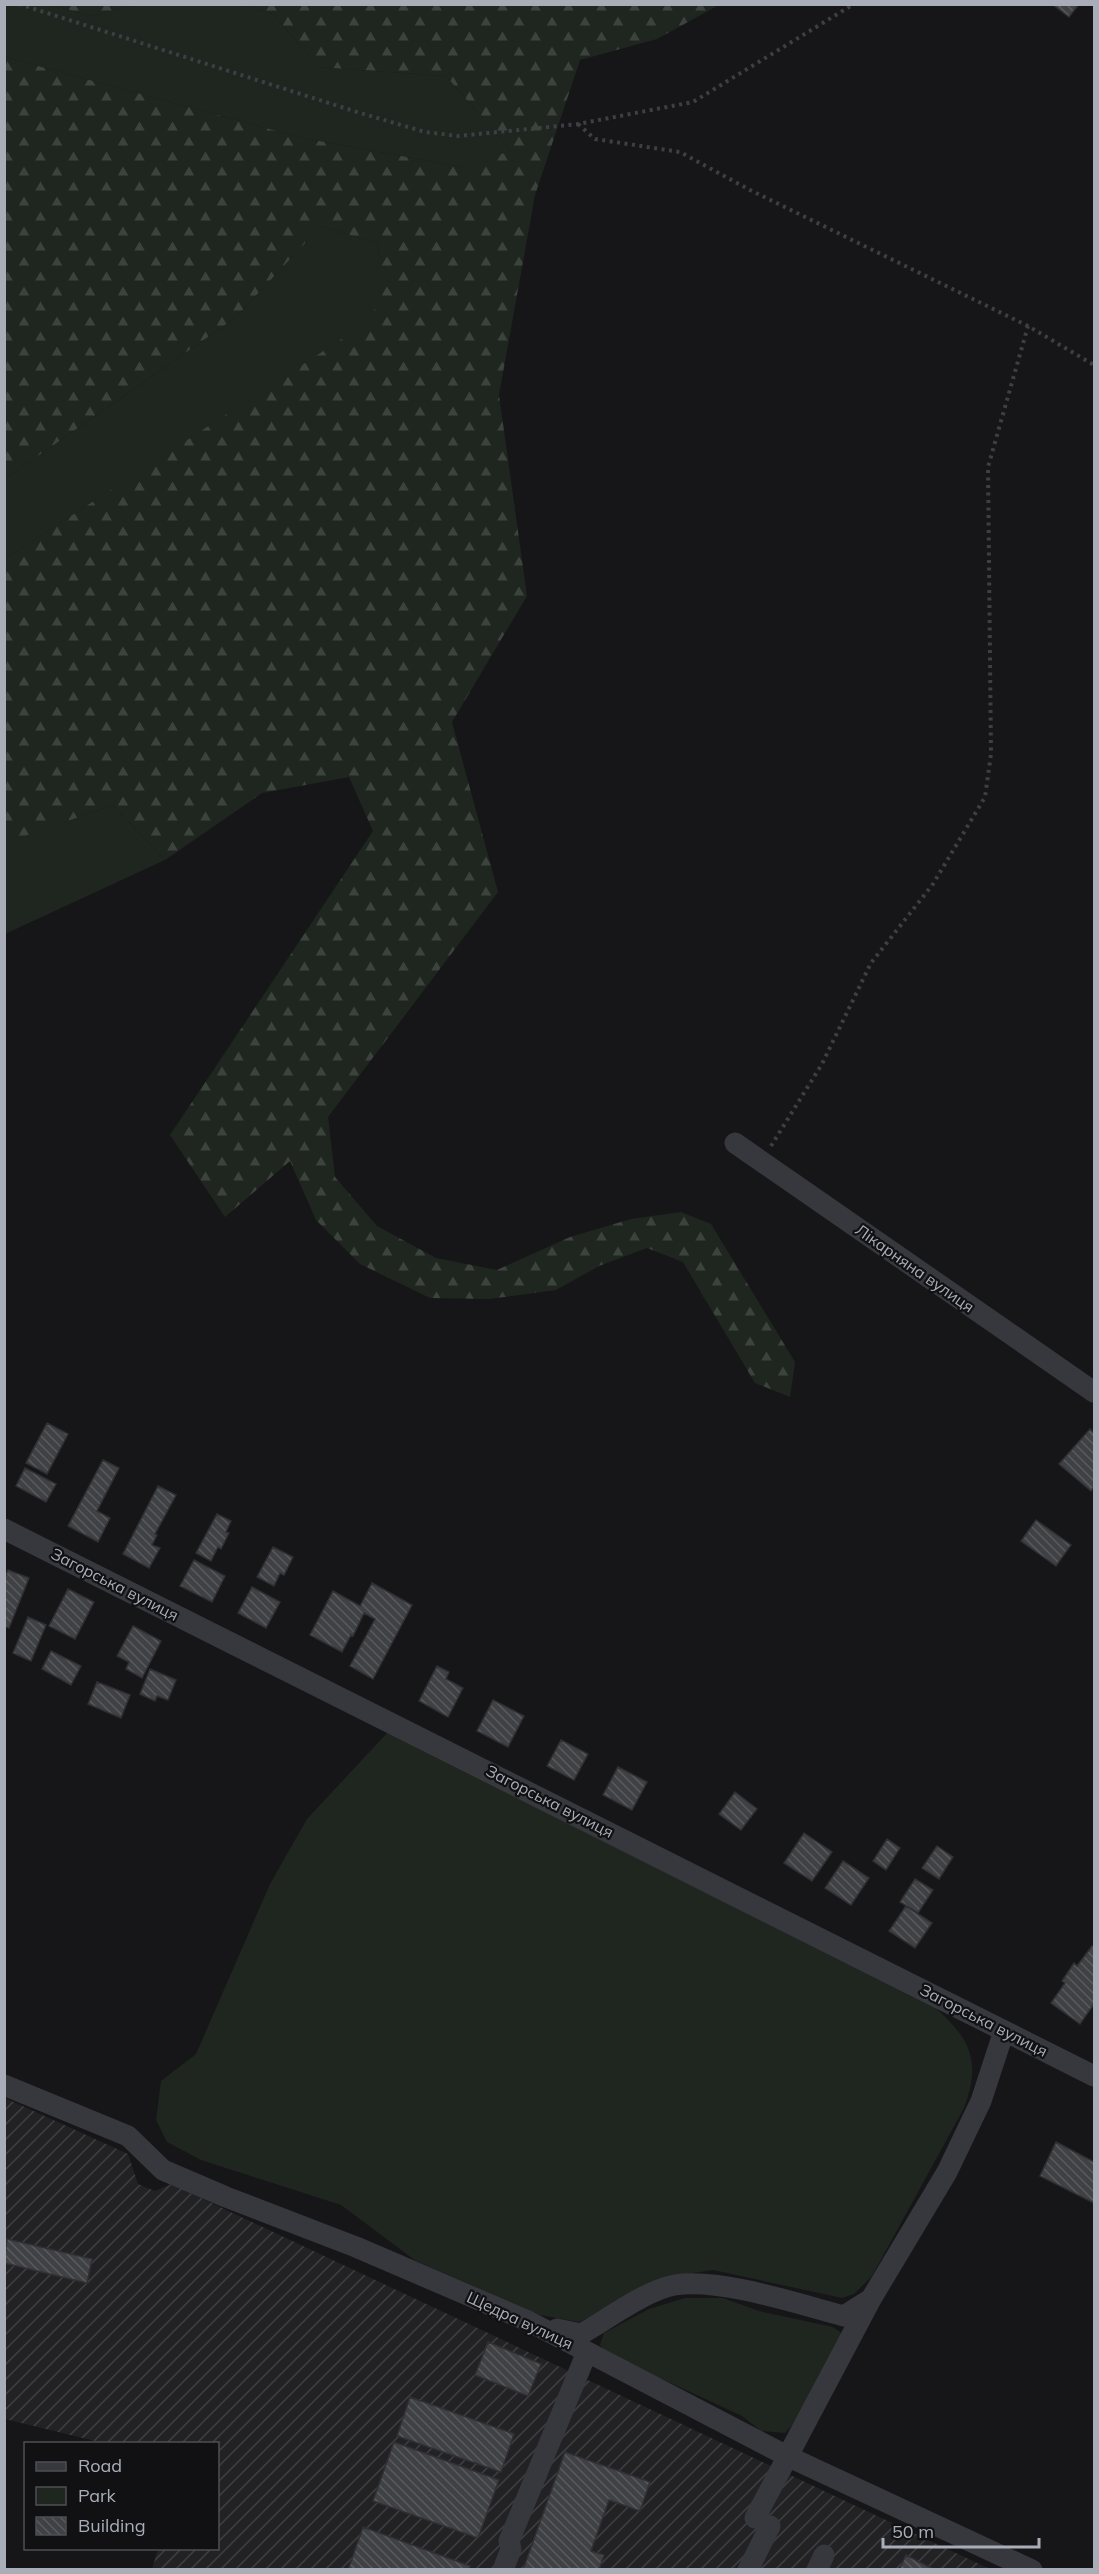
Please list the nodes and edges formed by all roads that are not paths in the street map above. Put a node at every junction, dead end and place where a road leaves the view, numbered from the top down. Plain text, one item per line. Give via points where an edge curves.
1 (735, 1143) dead end
2 (1095, 1392) edge
3 (4, 1529) edge
4 (1004, 2031) junction
5 (1095, 2076) edge
6 (4, 2085) edge
7 (872, 2299) junction
8 (528, 2321) junction
9 (587, 2352) junction
10 (787, 2456) junction
11 (503, 2570) edge
12 (748, 2570) edge
13 (1032, 2570) edge

1 - 2 street, Лікарняна вулиця
3 - 4 street, Загорська вулиця
4 - 5 street, Загорська вулиця
4 - 7 street via 981,2102 946,2172
6 - 8 street, Щедра вулиця via 128,2136 164,2170 226,2198 356,2247
7 - 8 street via 844,2316 707,2284 675,2285 581,2334
7 - 10 street
8 - 9 street, Щедра вулиця
9 - 10 street, Щедра вулиця
9 - 11 street via 509,2541 511,2548
10 - 12 street
10 - 13 street, Щедра вулиця

